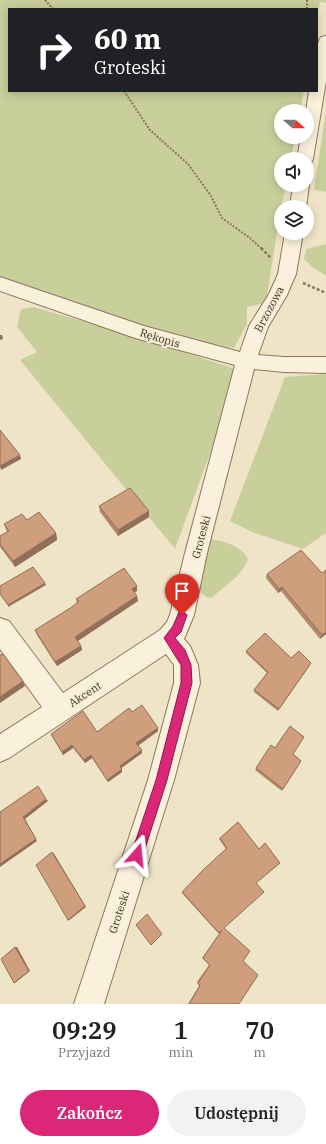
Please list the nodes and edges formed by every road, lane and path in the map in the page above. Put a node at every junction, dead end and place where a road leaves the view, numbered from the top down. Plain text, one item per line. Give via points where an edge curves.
1 (45, 0) edge
2 (52, 8) edge
3 (326, 40) edge
4 (318, 84) edge
5 (125, 92) edge
6 (317, 92) edge
7 (307, 152) edge
8 (293, 240) edge
9 (286, 274) junction
10 (0, 284) edge
11 (326, 293) edge
12 (246, 362) junction
13 (326, 365) edge
14 (0, 629) edge
15 (169, 638) junction
16 (60, 710) junction
17 (0, 749) edge
18 (89, 1004) edge

1 - 2 path
3 - 4 street
5 - 9 path via 150,130 188,164 211,196 222,218 250,238
6 - 7 street
8 - 9 street, Brzozowa
9 - 11 path
9 - 12 street, Brzozowa via 278,295 259,326
10 - 12 street, Rękopis via 132,330
12 - 13 street, Rękopis
12 - 15 street, Groteski via 182,615 177,629
14 - 16 street
15 - 16 street, Akcent
15 - 18 street, Groteski via 186,665 186,683 161,780
16 - 17 street, Akcent

